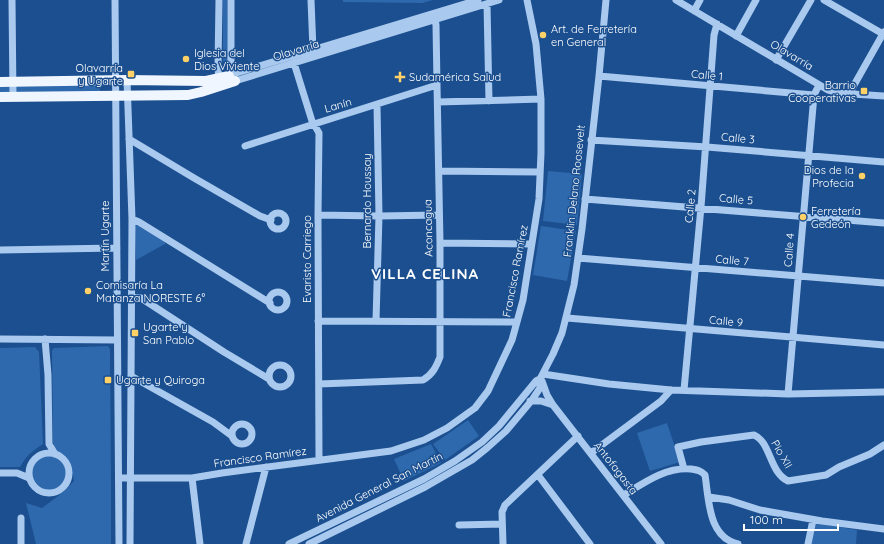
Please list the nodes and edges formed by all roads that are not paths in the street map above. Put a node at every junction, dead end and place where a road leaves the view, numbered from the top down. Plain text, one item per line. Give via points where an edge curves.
1 (12, 0) edge
2 (115, 0) edge
3 (219, 0) edge
4 (232, 0) edge
5 (311, 0) edge
6 (478, 0) edge
7 (499, 0) edge
8 (527, 0) edge
9 (606, 0) edge
10 (676, 0) edge
11 (700, 0) edge
12 (756, 0) edge
13 (811, 0) edge
14 (824, 0) edge
15 (487, 4) junction
16 (694, 11) junction
17 (435, 17) junction
18 (717, 24) junction
19 (883, 33) edge
20 (736, 36) junction
21 (313, 50) junction
22 (776, 60) junction
23 (294, 63) junction
24 (599, 76) junction
25 (234, 78) junction
26 (127, 80) junction
27 (116, 81) junction
28 (0, 82) edge
29 (13, 82) junction
30 (219, 83) junction
31 (437, 85) junction
32 (819, 85) junction
33 (711, 86) junction
34 (849, 94) junction
35 (128, 95) junction
36 (814, 95) junction
37 (116, 96) junction
38 (884, 96) edge
39 (0, 97) edge
40 (13, 97) junction
41 (541, 99) junction
42 (489, 101) junction
43 (438, 102) junction
44 (377, 105) junction
45 (313, 123) junction
46 (129, 139) junction
47 (591, 140) junction
48 (245, 146) dead end
49 (706, 147) junction
50 (809, 155) junction
51 (884, 162) edge
52 (439, 171) junction
53 (540, 172) junction
54 (585, 199) junction
55 (701, 207) junction
56 (318, 215) junction
57 (439, 215) junction
58 (379, 216) junction
59 (803, 216) junction
60 (132, 219) junction
61 (270, 220) dead end
62 (884, 223) edge
63 (440, 243) junction
64 (531, 244) junction
65 (117, 248) junction
66 (0, 250) edge
67 (578, 258) junction
68 (696, 268) junction
69 (798, 277) junction
70 (884, 284) edge
71 (132, 296) junction
72 (270, 303) dead end
73 (567, 318) junction
74 (318, 321) junction
75 (376, 321) junction
76 (440, 322) junction
77 (517, 322) junction
78 (690, 329) junction
79 (794, 338) junction
80 (0, 339) edge
81 (46, 340) junction
82 (117, 340) junction
83 (884, 346) edge
84 (131, 376) junction
85 (541, 377) junction
86 (269, 379) dead end
87 (319, 384) junction
88 (671, 390) junction
89 (684, 390) junction
90 (884, 392) edge
91 (788, 394) junction
92 (532, 400) junction
93 (520, 402) junction
94 (553, 406) junction
95 (232, 436) dead end
96 (578, 436) junction
97 (49, 444) junction
98 (884, 445) edge
99 (591, 453) junction
100 (56, 454) junction
101 (41, 455) junction
102 (319, 460) junction
103 (32, 463) junction
104 (266, 467) junction
105 (684, 469) junction
106 (0, 473) edge
107 (17, 473) junction
108 (538, 475) junction
109 (130, 477) junction
110 (30, 478) junction
111 (118, 478) junction
112 (192, 478) junction
113 (624, 495) junction
114 (709, 498) junction
115 (21, 518) dead end
116 (813, 520) junction
117 (502, 524) junction
118 (459, 525) dead end
119 (884, 529) edge
120 (21, 544) edge
121 (119, 544) edge
122 (130, 544) edge
123 (200, 544) edge
124 (246, 544) edge
125 (289, 544) edge
126 (309, 544) edge
127 (502, 544) edge
128 (590, 544) edge
129 (661, 544) edge
130 (738, 544) edge
131 (808, 544) edge

1 - 29 street
2 - 27 street, Martín Ugarte
3 - 30 street
4 - 25 street via 231,65
5 - 21 street
6 - 17 street, Olavarría
7 - 15 street, Olavarría
8 - 41 street, Francisco Ramírez via 536,44
9 - 24 street, Franklin Delano Roosevelt
10 - 16 street, Olavarría
11 - 16 street
12 - 20 street
13 - 22 street
14 - 19 street
15 - 17 street, Olavarría
15 - 42 street
16 - 18 street, Olavarría
17 - 21 street, Olavarría
17 - 23 street, Olavarría
17 - 31 street, Aconcagua
18 - 20 street, Olavarría
18 - 33 street, Calle 2
19 - 34 street
20 - 22 street, Olavarría
21 - 25 street, Olavarría
22 - 32 street, Olavarría
23 - 25 street, Olavarría
23 - 45 street, Evaristo Carriego
24 - 33 street, Calle 1
24 - 47 street, Franklin Delano Roosevelt
25 - 30 main road, Olavarría
26 - 27 main road, Olavarría
26 - 30 main road, Olavarría
26 - 35 street
27 - 29 main road, Olavarría
27 - 37 street, Martín Ugarte
28 - 29 main road, Olavarría
29 - 40 street
30 - 35 main road, Olavarría via 188,95
31 - 43 street, Aconcagua
31 - 44 street, Lanín
32 - 34 street, Olavarría via 837,93
32 - 36 street, Calle 4
33 - 36 street, Calle 1
33 - 49 street, Calle 2
34 - 38 street, Olavarría
35 - 37 main road, Olavarría
35 - 46 street
36 - 50 street, Calle 4
37 - 40 main road, Olavarría
37 - 65 street, Martín Ugarte
39 - 40 main road, Olavarría
41 - 42 street
41 - 53 street, Francisco Ramírez
42 - 43 street
43 - 52 street, Aconcagua
44 - 45 street, Lanín
44 - 58 street, Bernardo Houssay
45 - 48 street, Lanín
45 - 56 street, Evaristo Carriego via 319,133
46 - 60 street
46 - 61 street
47 - 49 street, Calle 3
47 - 54 street, Franklin Delano Roosevelt
49 - 50 street, Calle 3
49 - 55 street, Calle 2
50 - 51 street, Calle 3
50 - 59 street, Calle 4
52 - 53 street
52 - 57 street, Aconcagua
53 - 64 street, Francisco Ramírez via 539,199
54 - 55 street, Calle 5
54 - 67 street, Franklin Delano Roosevelt
55 - 59 street, Calle 5
55 - 68 street, Calle 2
56 - 58 street
56 - 74 street, Evaristo Carriego
57 - 58 street
57 - 63 street, Aconcagua
58 - 75 street, Bernardo Houssay
59 - 62 street, Calle 5
59 - 69 street, Calle 4
60 - 71 street
60 - 72 street
63 - 64 street
63 - 76 street, Aconcagua
64 - 77 street, Francisco Ramírez via 523,300
65 - 66 street
65 - 82 street, Martín Ugarte
67 - 68 street, Calle 7
67 - 73 street, Franklin Delano Roosevelt
68 - 69 street, Calle 7
68 - 78 street, Calle 2
69 - 70 street, Calle 7
69 - 79 street, Calle 4
71 - 84 street
71 - 86 street via 141,298
73 - 78 street, Calle 9
73 - 85 street, Franklin Delano Roosevelt via 559,343
74 - 75 street
74 - 87 street, Evaristo Carriego
75 - 76 street
76 - 77 street
76 - 87 street, Aconcagua via 440,357 435,369 423,380
77 - 102 street, Francisco Ramírez via 512,340 488,391 475,408 447,428 424,440 391,451
78 - 79 street, Calle 9
78 - 89 street, Calle 2
79 - 83 street, Calle 9
79 - 91 street, Calle 4
80 - 81 street
81 - 82 street
81 - 97 street
82 - 111 street, Martín Ugarte
84 - 95 street
84 - 109 street
85 - 88 street
85 - 92 street, Avenida General San Martín via 540,388
85 - 93 street, Avenida General San Martín
85 - 94 street, Antofagasta
87 - 102 street, Evaristo Carriego
88 - 89 street
88 - 99 street via 661,401
89 - 91 street
90 - 91 street
92 - 93 street
92 - 94 street
92 - 126 street, Avenida General San Martín via 488,448 460,468
93 - 125 street, Avenida General San Martín via 482,442 455,461 424,479
94 - 96 street, Antofagasta
96 - 99 street, Antofagasta
96 - 108 street
97 - 100 street
97 - 101 street
98 - 105 street, Pio XII via 826,475 788,481 775,468 762,442 754,435 678,447
99 - 113 street, Antofagasta
100 - 101 street
100 - 110 street via 68,466 69,478 63,488 52,493 40,492
101 - 103 street
102 - 104 street, Francisco Ramírez
103 - 107 street
103 - 110 street via 29,470
104 - 112 street, Francisco Ramírez
104 - 124 street
105 - 113 street via 659,475
105 - 114 street via 699,470 705,475
106 - 107 street
107 - 110 street
108 - 117 street via 505,505
108 - 128 street
109 - 111 street, Francisco Ramírez
109 - 112 street, Francisco Ramírez
109 - 122 street
111 - 121 street, Martín Ugarte
112 - 123 street
113 - 129 street, Antofagasta
114 - 116 street via 729,500 760,510
114 - 130 street via 717,531 727,540
115 - 120 street
116 - 119 street
116 - 131 street
117 - 118 street
117 - 127 street

